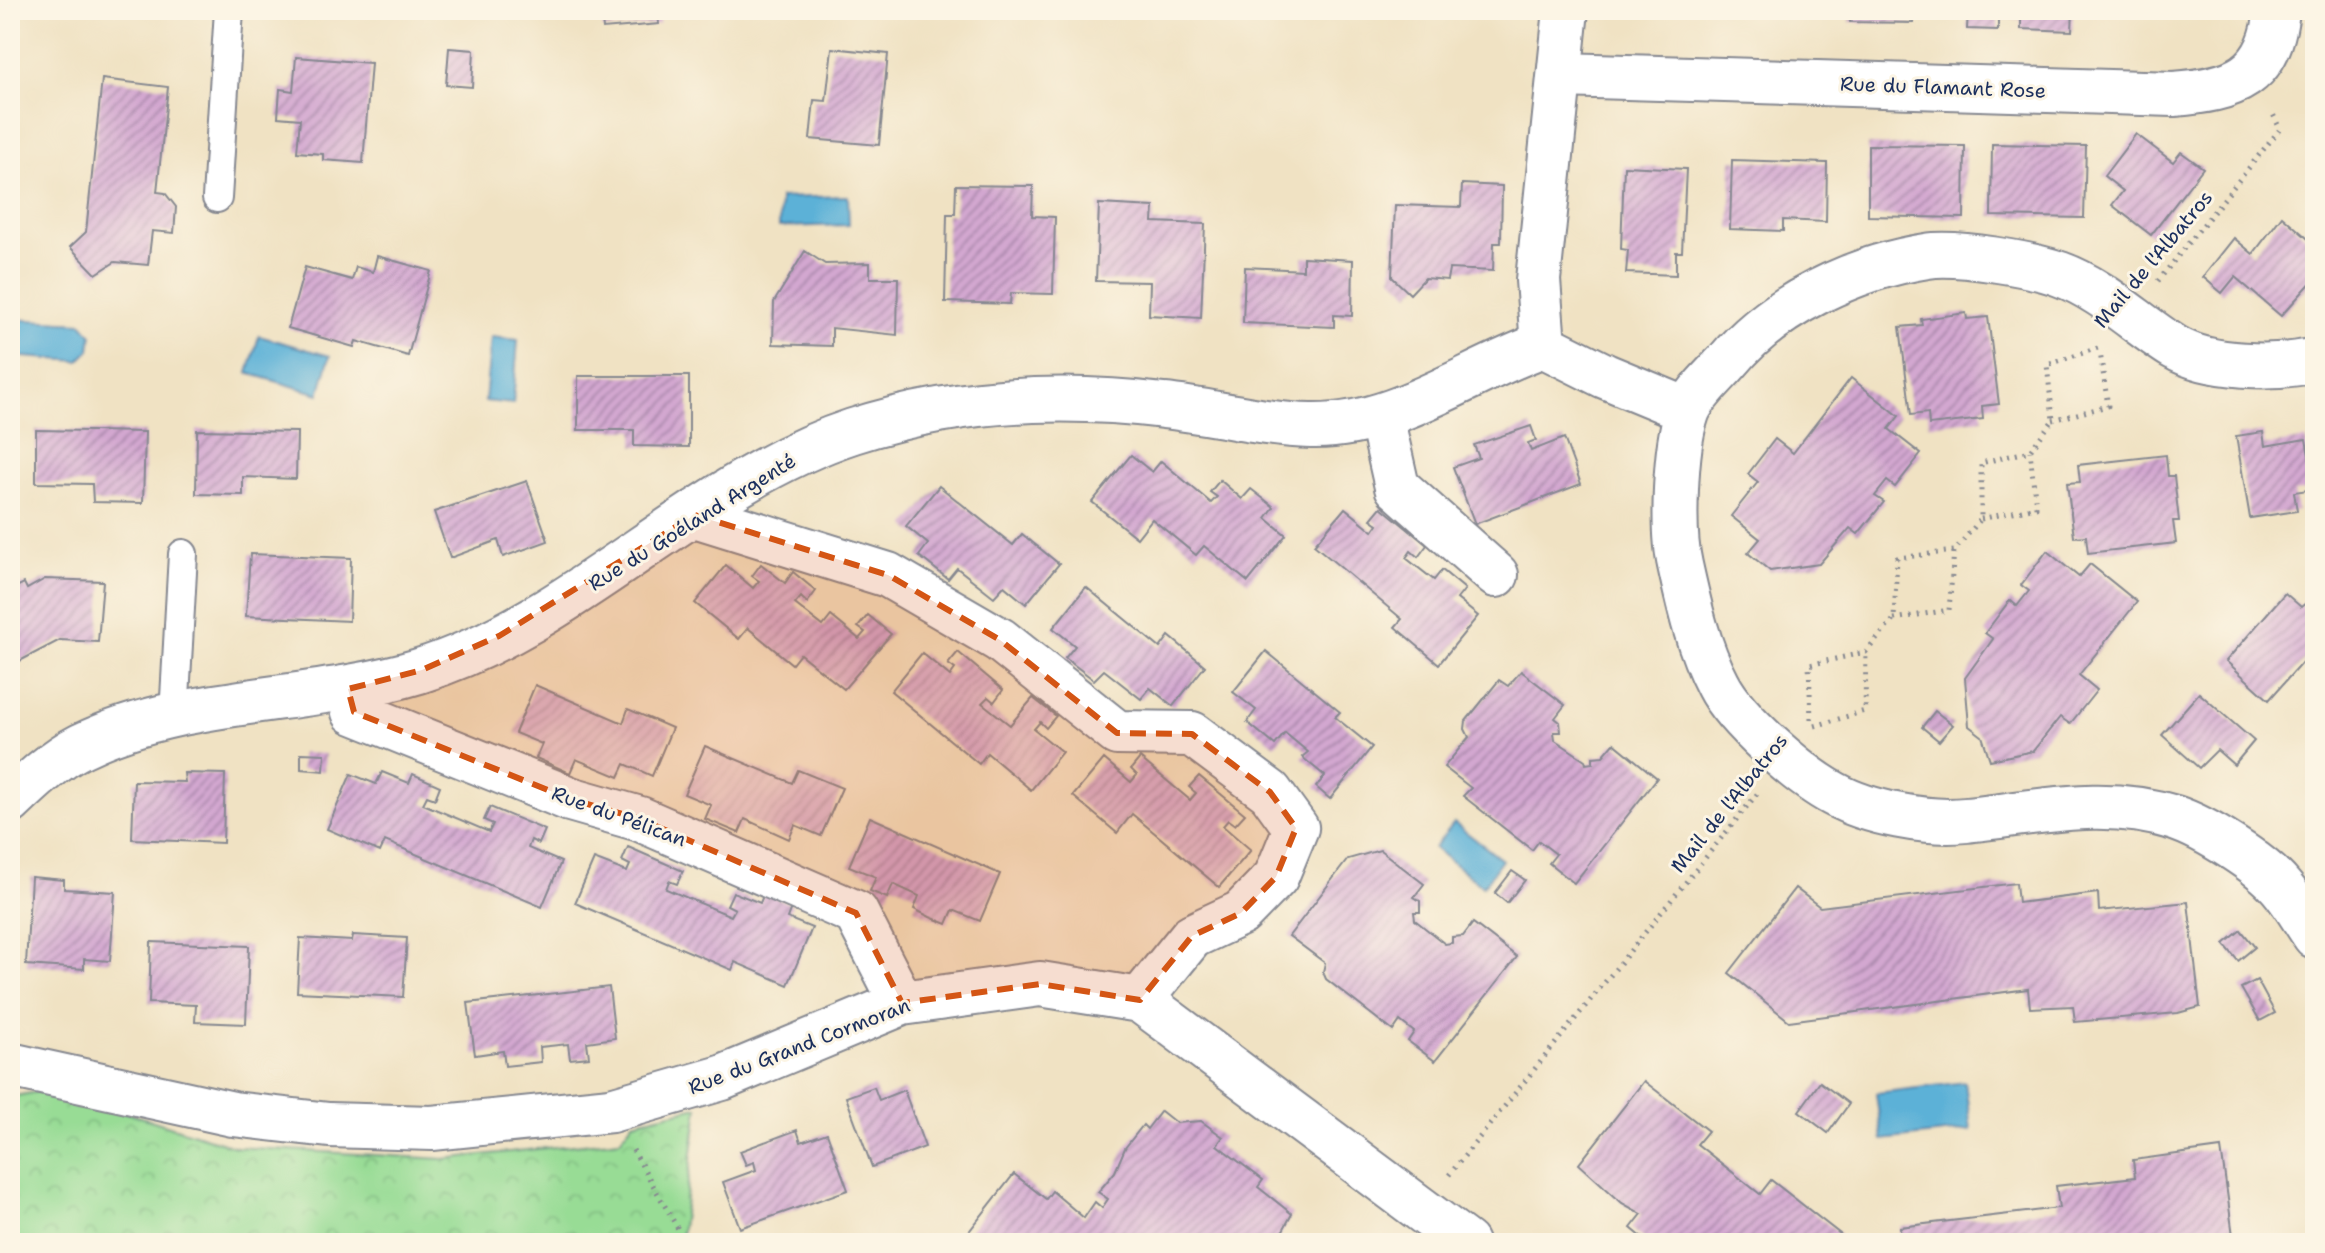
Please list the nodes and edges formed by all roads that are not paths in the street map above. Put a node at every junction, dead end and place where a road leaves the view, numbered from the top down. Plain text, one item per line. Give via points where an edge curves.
1 (229, 10) edge
2 (1566, 10) edge
3 (2277, 10) edge
4 (1562, 75) junction
5 (217, 198) dead end
6 (1543, 345) junction
7 (2315, 360) edge
8 (1687, 410) junction
9 (1381, 416) junction
10 (695, 515) junction
11 (183, 554) dead end
12 (1496, 575) dead end
13 (348, 689) junction
14 (174, 716) junction
15 (10, 802) edge
16 (2315, 936) edge
17 (1140, 1000) junction
18 (902, 1003) junction
19 (10, 1065) edge
20 (1466, 1243) edge

1 - 5 lane
2 - 4 street
3 - 4 street, Rue du Flamant Rose via 2274,33 2253,71 2217,90 2174,94
4 - 6 street via 1538,280
6 - 8 street
6 - 9 street, Rue du Goéland Argenté via 1498,360
7 - 8 street via 2233,364 2178,350 2062,275 2000,261 1931,255 1858,273 1800,302 1740,347
8 - 16 street via 1678,472 1676,547 1693,626 1719,689 1753,730 1799,743 1835,795 1904,818 1963,821 2038,808 2114,807 2177,819 2232,849 2279,884
9 - 10 street, Rue du Goéland Argenté via 1314,427 1163,405 993,401 851,432 777,465
9 - 12 street via 1397,487
10 - 13 street, Rue du Goéland Argenté via 568,599 499,636 422,670
10 - 17 street via 888,575 1000,640 1117,733 1192,734 1270,792 1296,828 1276,877 1241,913 1192,936
11 - 14 lane
13 - 14 street, Rue du Goéland Argenté
13 - 18 street, Rue du Pélican via 354,712 570,799 640,819 856,913
14 - 15 street, Rue du Goéland Argenté via 132,724 78,748
17 - 18 street, Rue du Grand Cormoran via 1040,984
17 - 20 street, Rue du Grand Cormoran
18 - 19 street, Rue du Grand Cormoran via 722,1078 611,1110 432,1128 329,1125 233,1114

